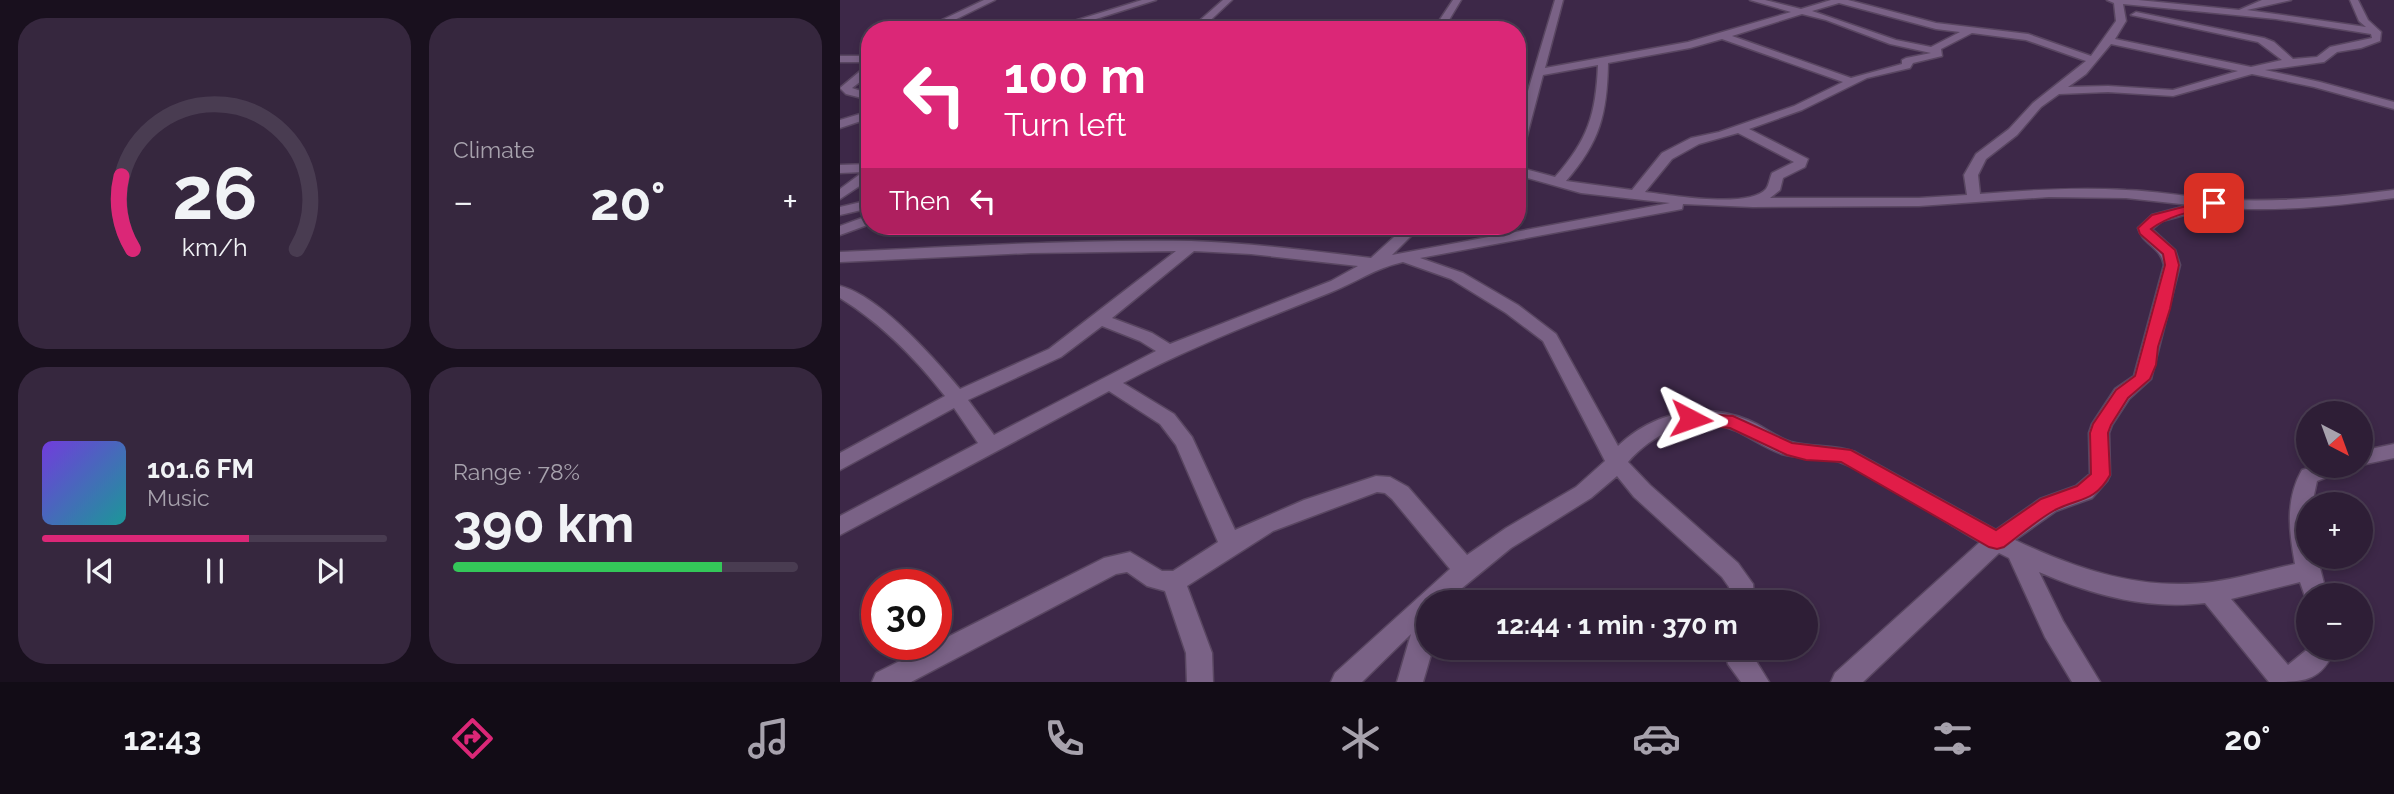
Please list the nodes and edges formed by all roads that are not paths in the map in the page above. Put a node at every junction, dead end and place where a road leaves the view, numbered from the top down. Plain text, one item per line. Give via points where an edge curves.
1 (991, 0) edge
2 (1152, 0) edge
3 (1228, 0) edge
4 (1457, 0) edge
5 (1559, 0) edge
6 (1754, 0) edge
7 (1839, 0) edge
8 (2111, 0) edge
9 (2287, 0) edge
10 (2354, 0) edge
11 (2118, 1) edge
12 (2181, 3) edge
13 (2231, 11) junction
14 (1801, 12) junction
15 (2136, 15) junction
16 (946, 21) edge
17 (1081, 21) edge
18 (1204, 21) edge
19 (1444, 21) edge
20 (2121, 21) junction
21 (1969, 31) junction
22 (2376, 32) junction
23 (1724, 36) junction
24 (2109, 41) junction
25 (1934, 50) junction
26 (840, 59) edge
27 (861, 59) edge
28 (2093, 60) junction
29 (2289, 61) junction
30 (1603, 62) junction
31 (2249, 71) junction
32 (1538, 73) junction
33 (861, 76) edge
34 (1851, 81) junction
35 (840, 84) edge
36 (2058, 90) junction
37 (861, 94) edge
38 (1526, 104) edge
39 (1531, 104) junction
40 (2394, 106) edge
41 (861, 119) edge
42 (1526, 121) edge
43 (840, 125) edge
44 (1737, 128) junction
45 (840, 169) edge
46 (861, 170) edge
47 (1526, 173) edge
48 (861, 178) edge
49 (1559, 181) junction
50 (2394, 194) edge
51 (840, 195) edge
52 (1636, 195) junction
53 (1974, 197) junction
54 (1699, 202) junction
55 (1753, 203) junction
56 (2214, 203) junction
57 (861, 206) edge
58 (840, 211) edge
59 (861, 223) edge
60 (840, 231) edge
61 (1526, 232) edge
62 (1405, 235) edge
63 (1513, 235) edge
64 (1191, 246) junction
65 (840, 257) edge
66 (1405, 259) junction
67 (1375, 263) junction
68 (840, 291) edge
69 (1100, 320) junction
70 (1169, 351) junction
71 (1108, 382) junction
72 (957, 398) junction
73 (991, 446) junction
74 (2394, 451) edge
75 (2373, 455) edge
76 (840, 462) edge
77 (1616, 462) junction
78 (2308, 478) edge
79 (840, 526) edge
80 (1230, 544) junction
81 (2007, 547) junction
82 (1466, 571) junction
83 (2307, 571) junction
84 (1173, 580) junction
85 (2311, 583) edge
86 (1445, 590) edge
87 (1741, 590) edge
88 (2211, 593) junction
89 (1416, 617) edge
90 (1416, 659) edge
91 (1740, 660) edge
92 (2316, 660) edge
93 (2087, 681) edge
94 (885, 682) edge
95 (1199, 682) edge
96 (1343, 682) edge
97 (1410, 682) edge
98 (1756, 682) edge
99 (1844, 682) edge
100 (2285, 682) edge

1 - 16 street
2 - 17 street
3 - 18 street
4 - 19 street
5 - 32 street
6 - 14 street
7 - 14 street
7 - 21 street
8 - 11 street
9 - 13 street
10 - 22 street via 2364,21
11 - 12 street
11 - 20 street
12 - 13 street
12 - 15 street
13 - 22 street
14 - 23 street
14 - 25 street via 1834,19 1893,43
15 - 20 street
15 - 29 street via 2261,40
20 - 24 street
21 - 25 street
21 - 28 street via 2028,37
22 - 29 street via 2371,43 2334,49 2320,60
23 - 30 street
23 - 34 street
24 - 28 street
24 - 31 street
25 - 34 street via 1938,54
26 - 27 street
28 - 36 street
29 - 31 street
30 - 32 street
30 - 49 street via 1598,126
31 - 36 street via 2173,93
31 - 40 street
32 - 39 street
33 - 35 street
33 - 37 street via 847,90
34 - 44 street via 1817,100
36 - 53 street via 1981,157 1971,175
38 - 39 street
39 - 42 street
41 - 43 street
44 - 52 street via 1695,141 1667,156
44 - 55 street via 1802,159 1777,176 1773,190
45 - 46 street
47 - 49 street
48 - 51 street
49 - 52 street via 1581,189
50 - 56 street via 2351,201
52 - 54 street
53 - 55 street via 1919,202
53 - 56 street via 2126,194
54 - 55 street
54 - 61 street
56 - 81 street via 2173,212 2145,228 2170,253 2172,265 2142,379 2122,394 2102,424 2100,475 2093,485 2048,505
57 - 58 street
59 - 60 street
62 - 67 street
63 - 66 street
64 - 65 street
64 - 67 street
64 - 69 street
66 - 67 street
66 - 77 street via 1457,276 1550,338
67 - 70 street via 1318,294
68 - 72 street via 877,315 919,352
69 - 70 street
69 - 72 street via 1055,353
70 - 71 street
71 - 73 street
71 - 80 street via 1167,419 1185,442
72 - 73 street
72 - 76 street
73 - 79 street
74 - 75 street
77 - 81 street via 1631,443 1656,426 1691,419 1733,422 1787,448 1845,455
77 - 82 street via 1595,485 1511,536
77 - 87 street via 1730,570
78 - 83 street via 2301,511
80 - 82 street via 1287,515 1376,484 1390,485
80 - 84 street
81 - 88 street via 2076,576 2132,592
81 - 93 street
81 - 99 street
82 - 86 street
83 - 85 street
83 - 88 street
84 - 94 street via 1157,581 1130,562 1112,565
84 - 95 street via 1199,653
88 - 100 street
89 - 96 street
90 - 97 street
91 - 98 street
92 - 100 street

